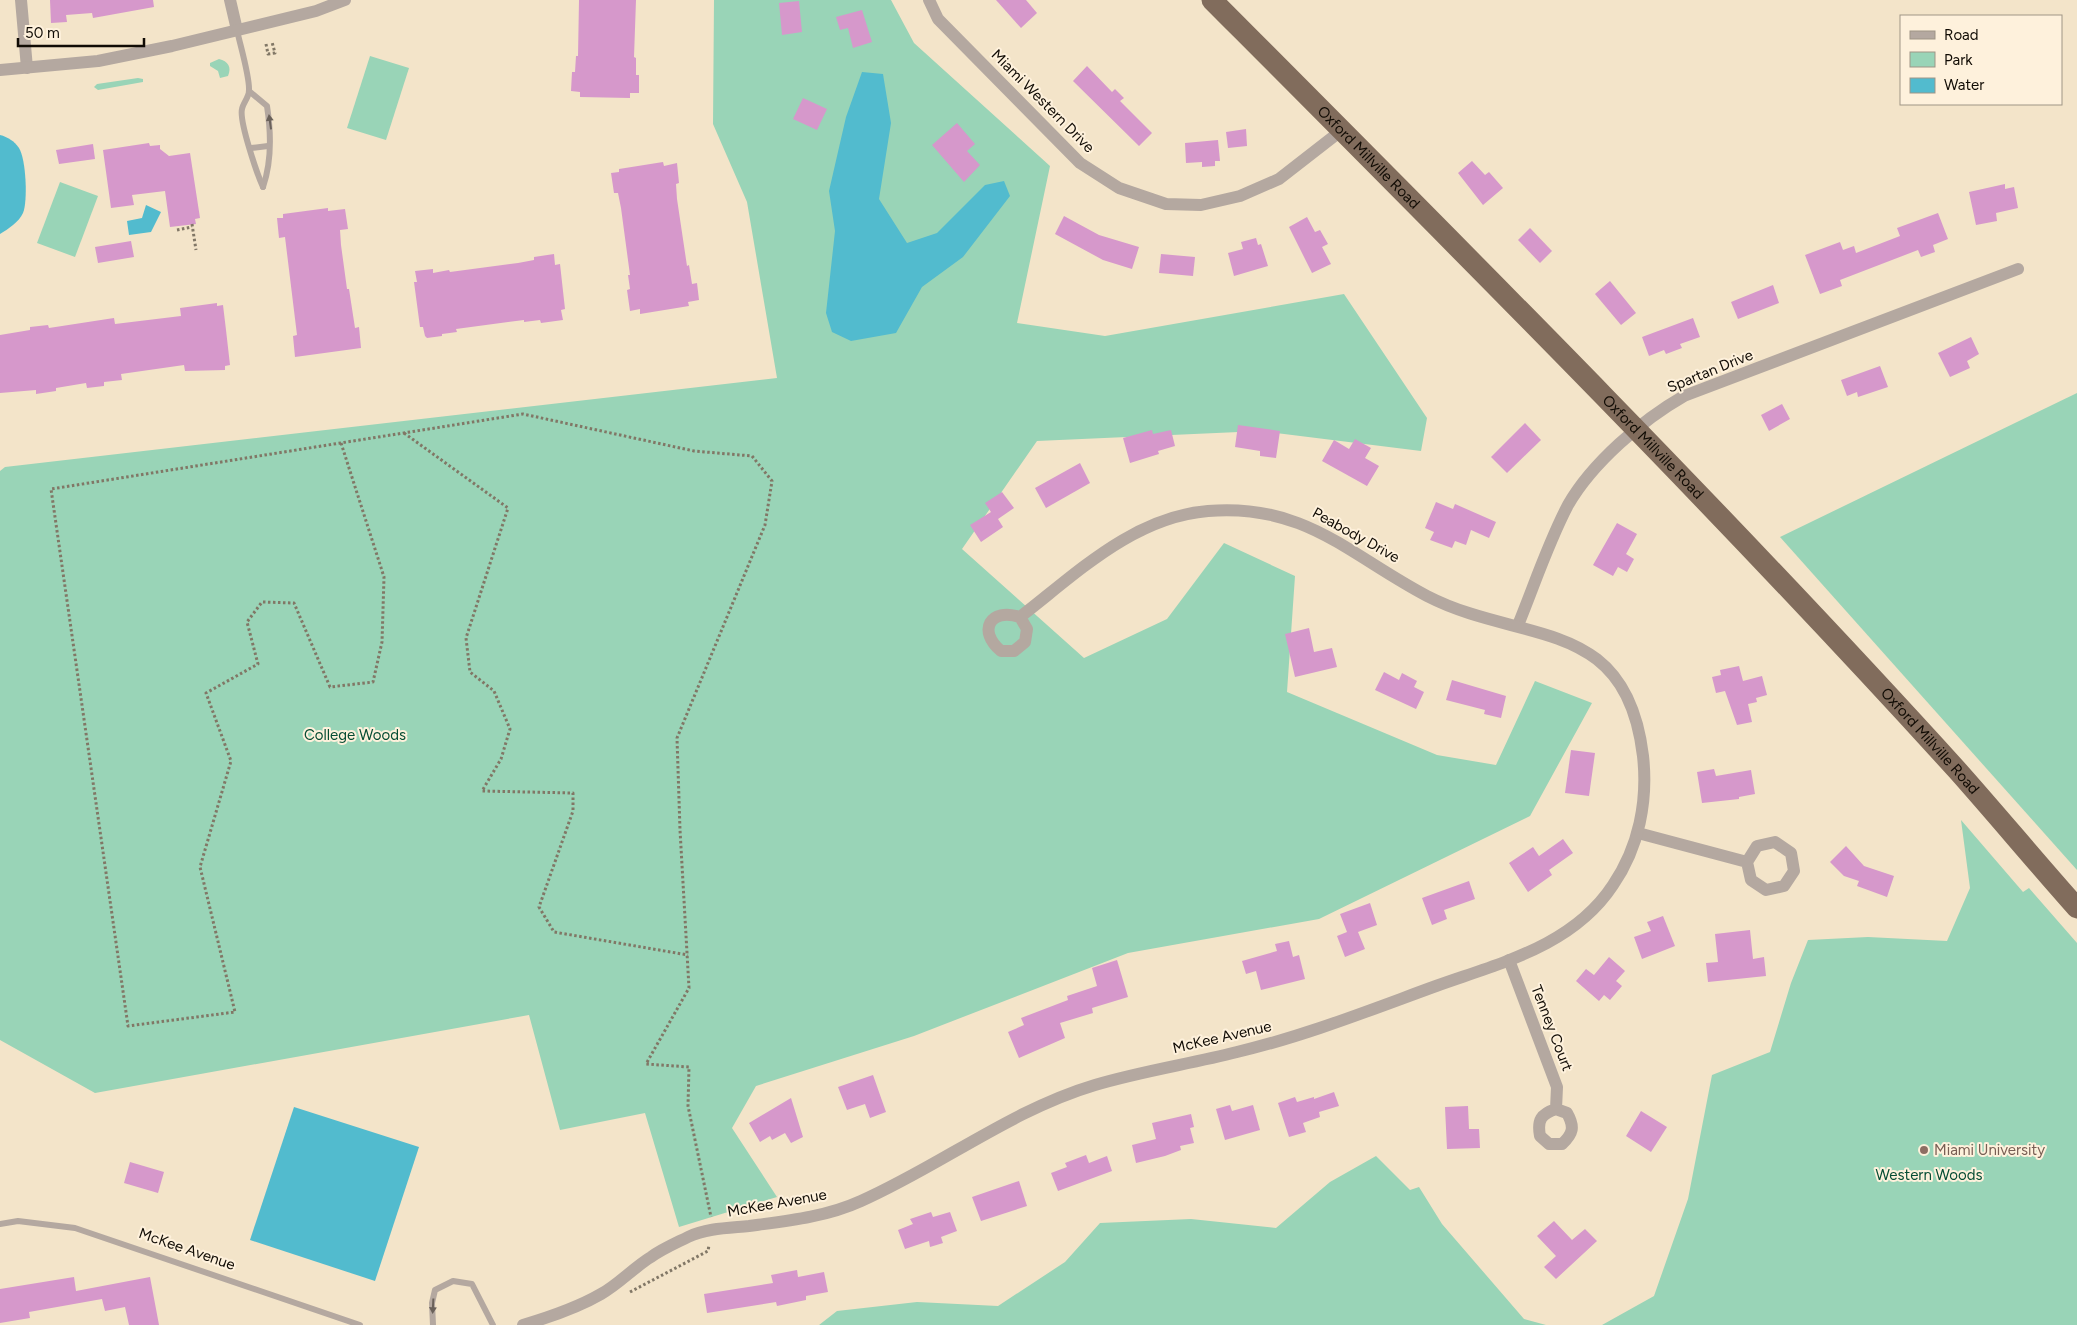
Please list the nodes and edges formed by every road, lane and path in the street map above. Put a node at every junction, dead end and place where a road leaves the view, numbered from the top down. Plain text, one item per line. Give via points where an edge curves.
1 (21, 0) edge
2 (230, 0) edge
3 (345, 0) edge
4 (929, 0) edge
5 (1212, 0) edge
6 (237, 30) junction
7 (272, 42) dead end
8 (266, 44) dead end
9 (27, 68) junction
10 (0, 70) edge
11 (249, 91) junction
12 (1342, 130) junction
13 (268, 146) junction
14 (251, 148) junction
15 (177, 230) dead end
16 (196, 250) dead end
17 (2018, 269) dead end
18 (1635, 430) junction
19 (403, 433) junction
20 (341, 443) junction
21 (1020, 617) dead end
22 (1518, 625) junction
23 (1638, 833) junction
24 (1747, 862) dead end
25 (2077, 908) edge
26 (688, 955) junction
27 (1508, 960) junction
28 (1556, 1109) dead end
29 (0, 1224) edge
30 (713, 1230) junction
31 (624, 1296) dead end
32 (360, 1325) edge
33 (433, 1325) edge
34 (493, 1325) edge
35 (523, 1325) edge

1 - 9 street
2 - 6 street
3 - 6 street via 316,11
4 - 12 street, Miami Western Drive via 938,19 1080,163 1119,188 1166,204 1201,205 1240,196 1279,179
5 - 12 highway, Oxford Millville Road
6 - 9 street via 98,61
6 - 11 lane
7 - 8 path via 275,53 268,54
9 - 10 street
13 -> 11 lane via 271,135 267,106
11 - 14 lane via 241,110
12 - 18 highway, Oxford Millville Road
13 - 14 lane
13 - 14 lane via 267,175 263,187
15 - 16 path via 192,226
17 - 18 street, Spartan Drive via 1684,396
18 - 22 street, Spartan Drive via 1609,454 1569,504
18 - 25 highway, Oxford Millville Road via 1958,771
19 - 20 path
19 - 26 path via 508,508 466,638 470,672 494,691 510,729 501,759 482,791 573,793 573,811 539,907 554,932
19 - 26 path via 523,414 694,451 752,456 772,482 765,525 677,738
20 - 20 path via 51,489 128,1026 235,1012 200,867 232,761 206,692 258,664 247,622 262,602 294,603 330,687 373,682 382,642 384,577
21 - 22 street, Peabody Drive via 1116,543 1175,515 1212,511 1258,513 1296,521 1340,542 1427,596 1470,614
22 - 23 street, McKee Avenue via 1554,635 1592,654 1622,687 1640,731 1646,782
23 - 24 street
23 - 27 street, McKee Avenue via 1614,884 1586,918 1554,941
26 - 30 path via 689,988 646,1064 689,1067 688,1106
27 - 28 street, Tenney Court via 1556,1087
27 - 30 street, McKee Avenue via 1305,1034 1089,1087 1044,1105 859,1202 816,1216
29 - 32 lane, McKee Avenue via 18,1221 75,1228
30 - 31 path via 708,1251
30 - 35 street, McKee Avenue via 694,1234 649,1258 604,1293 560,1314
34 -> 33 lane via 472,1284 453,1281 435,1290

